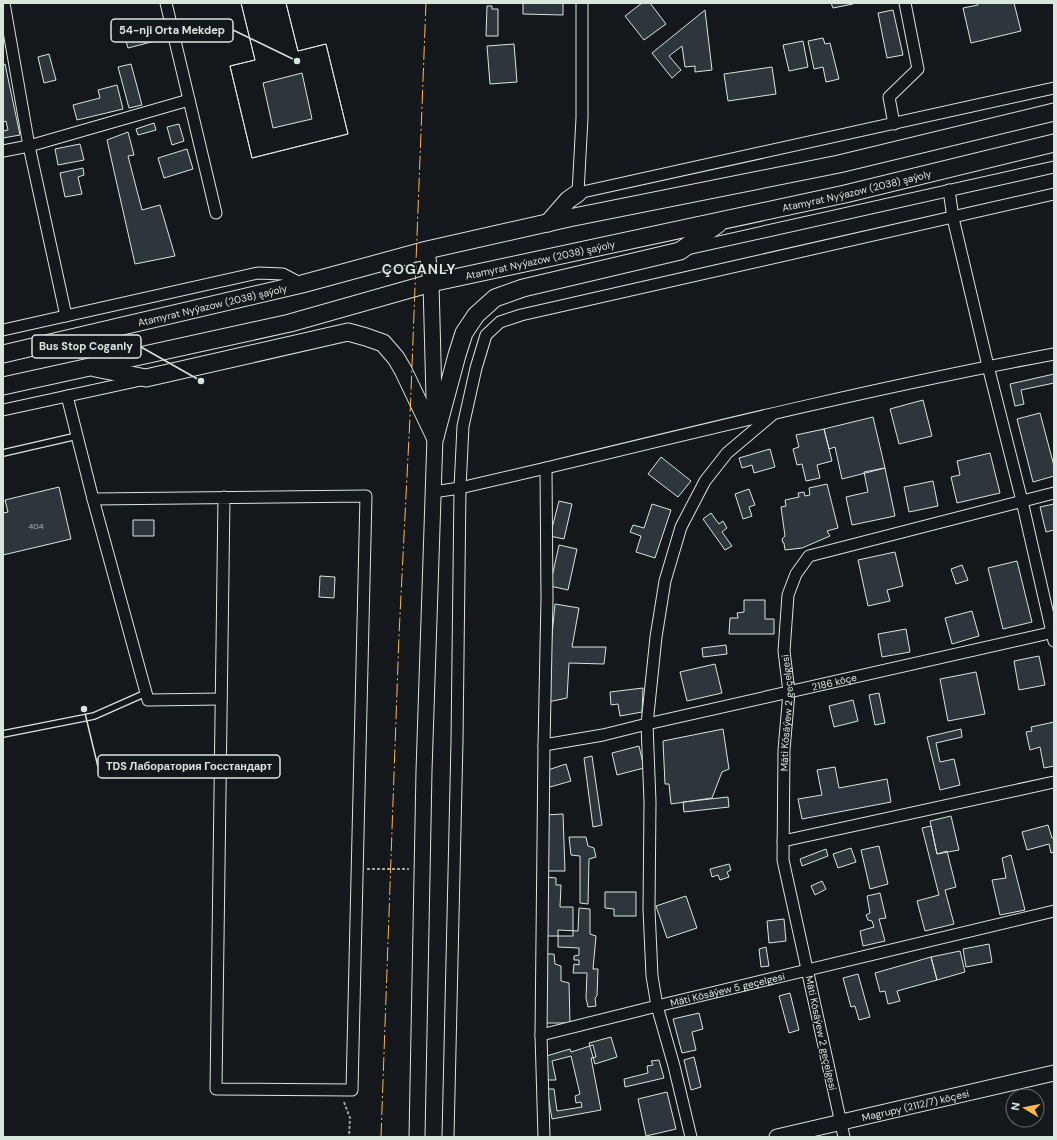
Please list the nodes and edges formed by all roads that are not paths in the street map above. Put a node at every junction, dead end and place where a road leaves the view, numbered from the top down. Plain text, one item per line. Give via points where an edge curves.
1 (166, 3) edge
2 (582, 3) edge
3 (904, 3) edge
4 (4, 11) edge
5 (1054, 88) edge
6 (189, 100) junction
7 (1054, 112) edge
8 (894, 124) junction
9 (1054, 143) edge
10 (29, 146) junction
11 (3, 151) edge
12 (1054, 167) edge
13 (949, 190) junction
14 (578, 193) junction
15 (1054, 194) edge
16 (216, 214) dead end
17 (953, 218) junction
18 (723, 220) junction
19 (548, 223) junction
20 (427, 250) junction
21 (680, 251) junction
22 (535, 260) junction
23 (596, 270) junction
24 (431, 283) junction
25 (302, 284) junction
26 (66, 316) junction
27 (290, 323) junction
28 (3, 330) edge
29 (3, 354) edge
30 (254, 354) junction
31 (1054, 354) edge
32 (89, 366) junction
33 (988, 366) junction
34 (146, 378) junction
35 (3, 386) edge
36 (67, 396) junction
37 (3, 410) edge
38 (774, 414) junction
39 (76, 436) junction
40 (435, 438) junction
41 (3, 453) edge
42 (546, 468) junction
43 (460, 488) junction
44 (433, 492) junction
45 (1054, 493) edge
46 (224, 497) junction
47 (93, 499) junction
48 (1022, 501) junction
49 (1053, 635) edge
50 (789, 692) junction
51 (146, 693) junction
52 (221, 699) junction
53 (647, 724) junction
54 (3, 734) edge
55 (544, 745) junction
56 (1054, 782) edge
57 (783, 841) junction
58 (1054, 911) edge
59 (807, 971) junction
60 (657, 1006) junction
61 (542, 1036) junction
62 (1054, 1073) edge
63 (842, 1130) edge
64 (417, 1137) edge
65 (448, 1137) edge
66 (544, 1137) edge
67 (691, 1137) edge
68 (777, 1137) edge

1 - 6 street
2 - 14 street via 582,118
3 - 8 street via 918,69 889,97
4 - 10 street
5 - 8 street
6 - 10 street
6 - 16 street
7 - 19 main road, Atamyrat Nyýazow (2038) şaýoly via 839,164
8 - 14 street
9 - 18 main road, Atamyrat Nyýazow (2038) şaýoly via 845,194
10 - 11 street
10 - 26 street
12 - 13 street
13 - 17 street
13 - 21 street
14 - 19 main road via 568,200
15 - 17 street
17 - 33 street
17 - 43 street via 500,322 486,335 476,368 463,426
18 - 21 main road
18 - 22 main road, Atamyrat Nyýazow (2038) şaýoly
19 - 20 main road, Atamyrat Nyýazow (2038) şaýoly
20 - 24 street
20 - 25 main road, Atamyrat Nyýazow (2038) şaýoly
21 - 23 main road
22 - 23 main road
22 - 24 main road, Atamyrat Nyýazow (2038) şaýoly
23 - 40 main road via 523,288 496,298 476,315 464,333 456,354
24 - 27 main road, Atamyrat Nyýazow (2038) şaýoly
24 - 40 street
25 - 26 street via 283,274 258,273
25 - 29 main road, Atamyrat Nyýazow (2038) şaýoly
26 - 28 street
27 - 30 main road
27 - 32 main road, Atamyrat Nyýazow (2038) şaýoly
30 - 34 main road
30 - 40 main road via 348,332 382,343 403,370
31 - 33 street
32 - 34 main road
32 - 35 main road, Atamyrat Nyýazow (2038) şaýoly
33 - 38 street
33 - 48 street
34 - 36 street
36 - 37 street
36 - 39 street
38 - 42 street
38 - 53 street via 727,453 705,480 681,527 665,581
39 - 41 lane
39 - 47 street
40 - 44 street
42 - 43 street
42 - 55 street via 548,600
43 - 44 street
43 - 65 street
44 - 64 street
45 - 48 street, Mäti Kösäýew 2 geçelgesi
46 - 47 street
46 - 52 street
46 - 52 street via 366,496 352,1090 216,1089
47 - 51 street
48 - 49 street
48 - 50 street, Mäti Kösäýew 2 geçelgesi via 809,556 796,574 788,595 784,651
49 - 50 street, 2186 köçe
50 - 53 street, 2186 köçe
50 - 57 street, Mäti Kösäýew 2 geçelgesi via 784,750
51 - 52 street via 148,700
51 - 54 lane via 94,716
53 - 55 street, 2186 köçe
53 - 60 street via 650,802 649,909 652,976
55 - 61 street
56 - 57 street
57 - 59 street, Mäti Kösäýew 2 geçelgesi via 783,860
58 - 59 street, Mäti Kösäýew 5 geçelgesi
59 - 60 street, Mäti Kösäýew 5 geçelgesi
59 - 63 street, Mäti Kösäýew 2 geçelgesi
60 - 61 street, Mäti Kösäýew 5 geçelgesi
60 - 67 street
61 - 66 street
62 - 63 street, Magrupy (2112/7) köçesi
63 - 68 street, Magrupy (2112/7) köçesi

